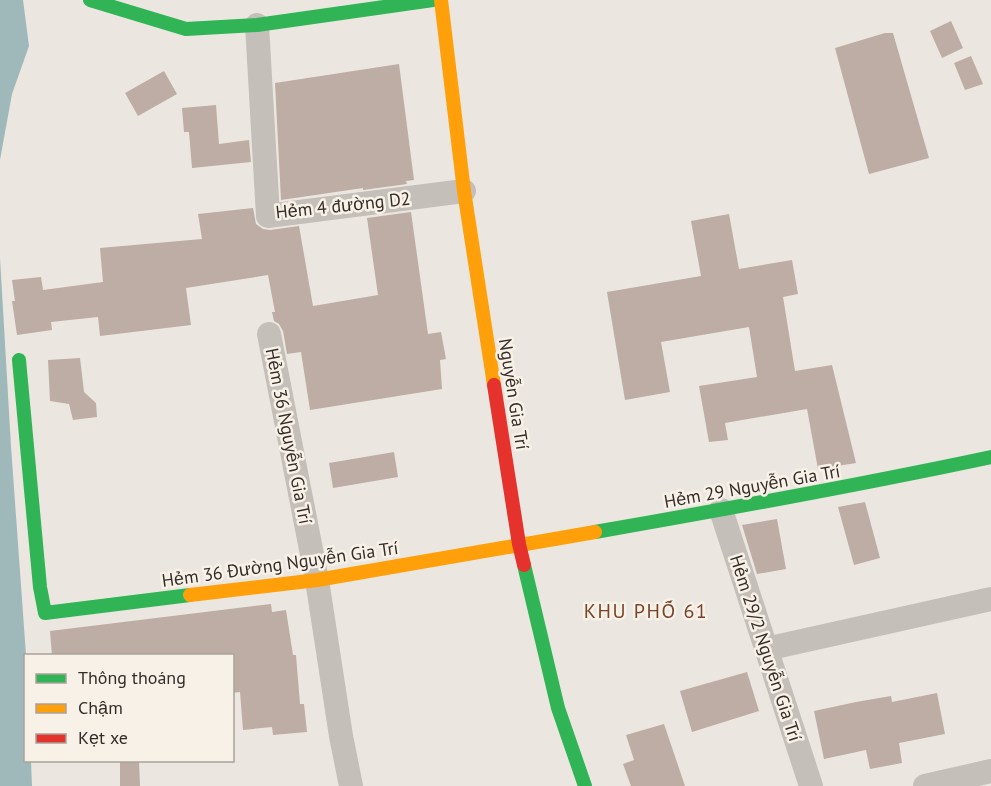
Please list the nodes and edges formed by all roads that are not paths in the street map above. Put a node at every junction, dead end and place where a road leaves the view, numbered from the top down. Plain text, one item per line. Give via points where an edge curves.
1 (90, 0) edge
2 (433, 0) edge
3 (441, 0) edge
4 (257, 25) junction
5 (464, 191) junction
6 (269, 334) dead end
7 (19, 360) dead end
8 (991, 457) edge
9 (721, 510) junction
10 (519, 544) junction
11 (317, 580) junction
12 (991, 599) edge
13 (766, 649) junction
14 (991, 771) edge
15 (351, 786) edge
16 (585, 786) edge
17 (811, 786) edge
18 (925, 786) edge

1 - 4 street via 186,29
2 - 4 street
3 - 5 street, Nguyễn Gia Trí
4 - 5 street, Hẻm 4 đường D2 via 268,216
5 - 10 street, Nguyễn Gia Trí
6 - 11 street, Hẻm 36 Nguyễn Gia Trí
7 - 11 street, Hẻm 36 Đường Nguyễn Gia Trí via 45,613
8 - 9 street, Hẻm 29 Nguyễn Gia Trí
9 - 10 street, Hẻm 29 Nguyễn Gia Trí
9 - 13 street, Hẻm 29/2 Nguyễn Gia Trí
10 - 11 street, Hẻm 36 Đường Nguyễn Gia Trí
10 - 16 street, Nguyễn Gia Trí via 558,708
11 - 15 street, Hẻm 36 Nguyễn Gia Trí
12 - 13 street
13 - 17 street, Hẻm 29/2 Nguyễn Gia Trí
14 - 18 street

